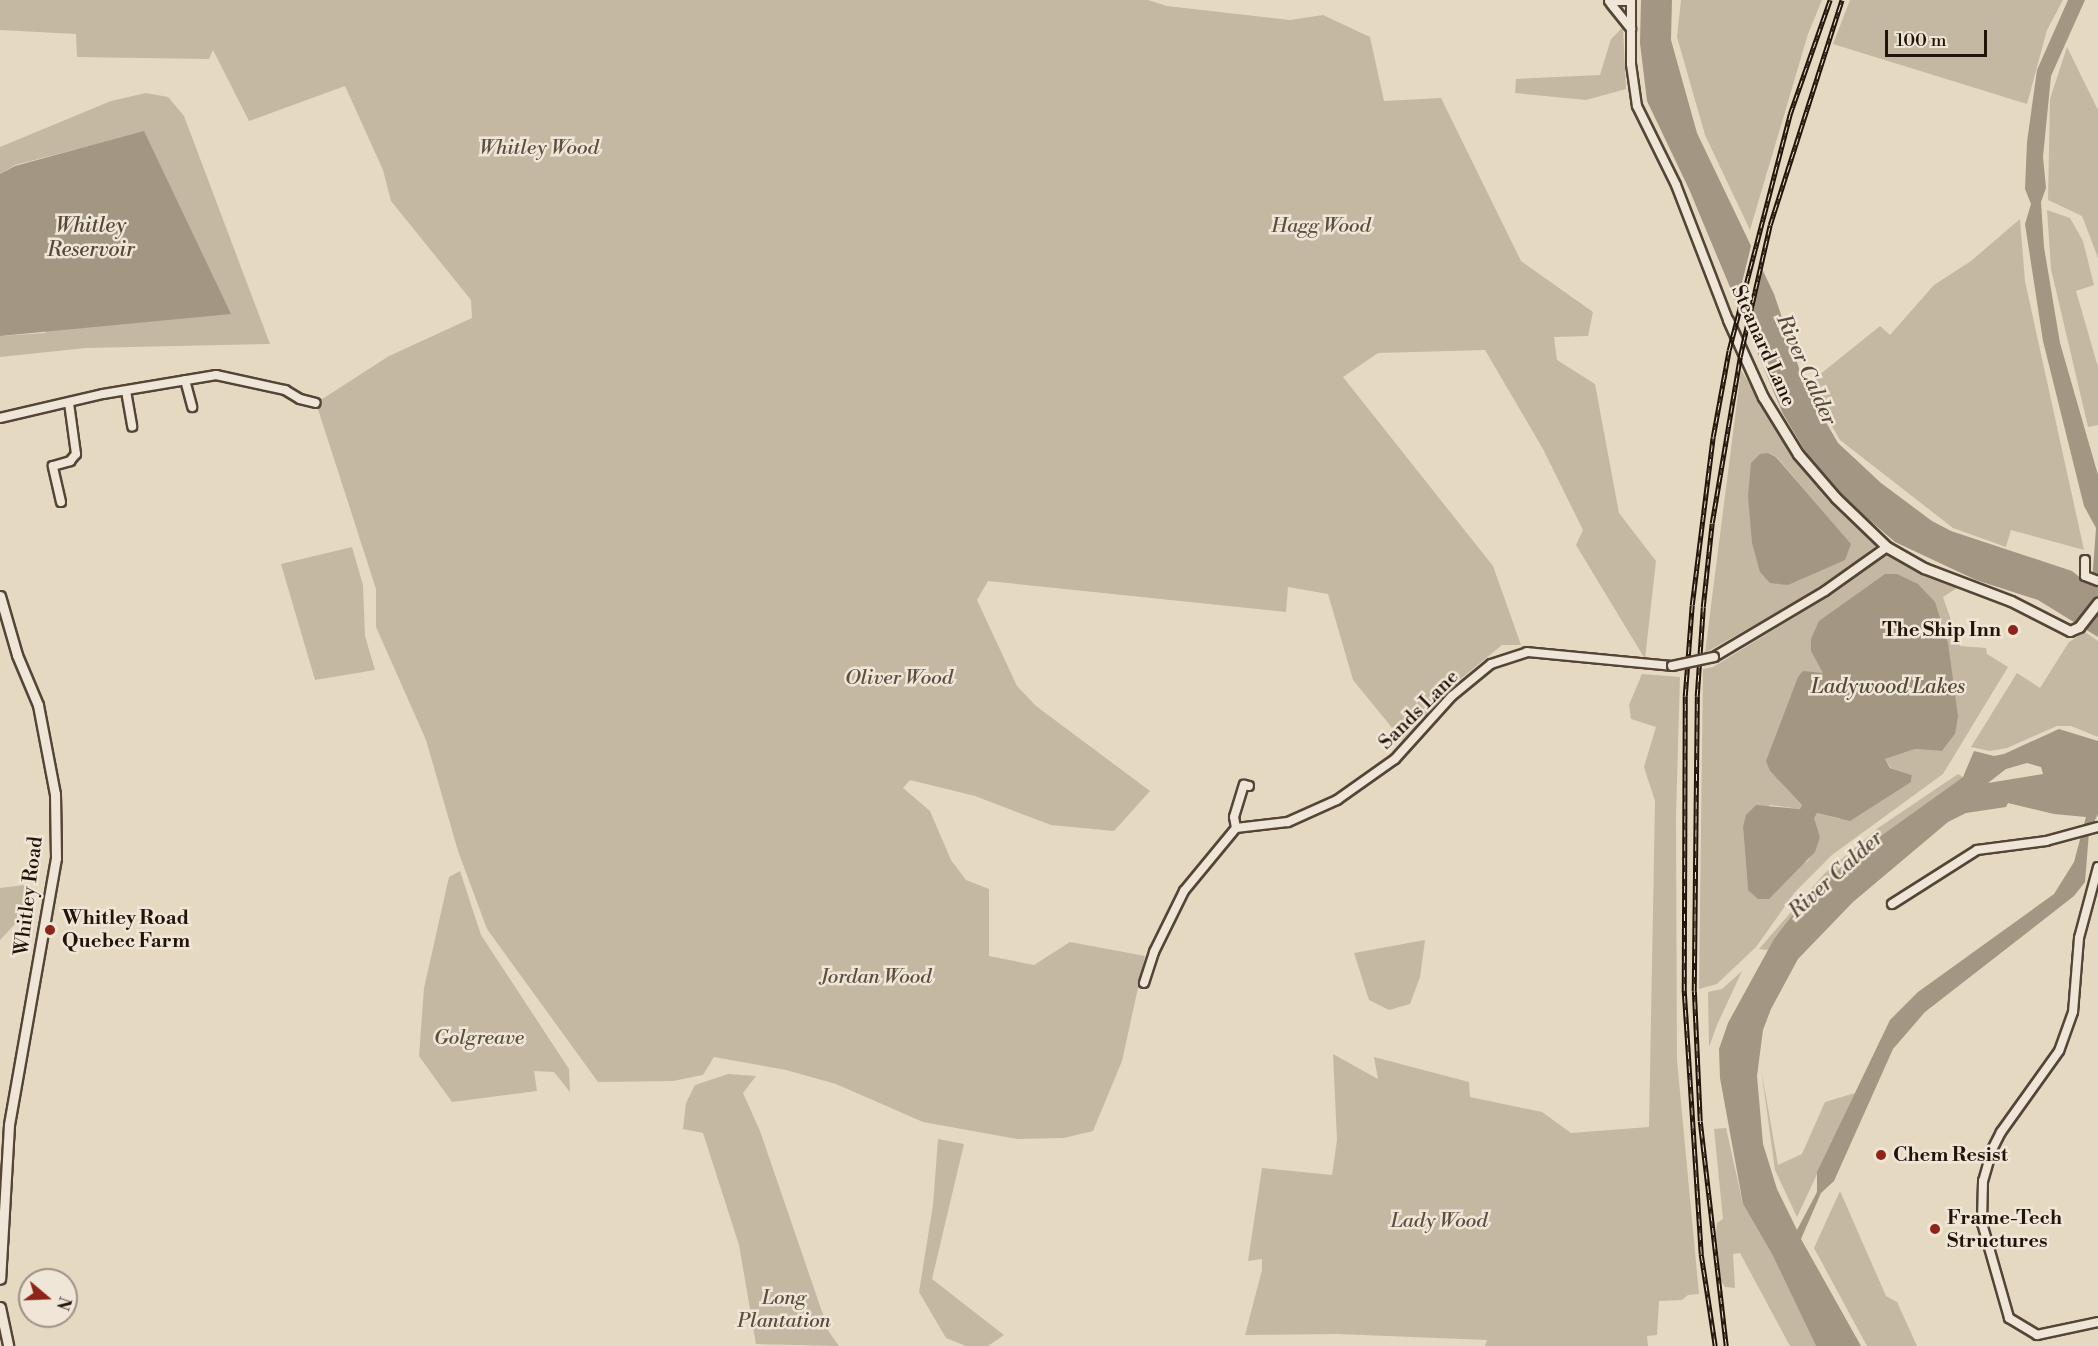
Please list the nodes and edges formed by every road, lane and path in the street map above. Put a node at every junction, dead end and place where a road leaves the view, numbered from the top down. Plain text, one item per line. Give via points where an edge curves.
1 (1631, 0) edge
2 (1610, 2) edge
3 (1630, 29) junction
4 (1728, 320) joint
5 (185, 380) junction
6 (126, 390) junction
7 (69, 403) junction
8 (316, 403) dead end
9 (192, 407) dead end
10 (0, 418) edge
11 (132, 426) dead end
12 (61, 502) dead end
13 (1887, 547) junction
14 (2085, 560) dead end
15 (2094, 581) edge
16 (0, 596) edge
17 (2098, 603) edge
18 (1249, 786) dead end
19 (2096, 827) edge
20 (1236, 828) junction
21 (2098, 867) edge
22 (1892, 904) dead end
23 (1144, 983) dead end
24 (0, 1279) edge
25 (0, 1307) edge
26 (2098, 1322) edge
27 (8, 1346) edge

1 - 2 street
1 - 3 street, Steanard Lane
2 - 3 street
3 - 4 street, Steanard Lane via 1637,106 1680,195
4 - 13 street, Steanard Lane via 1762,397 1798,454
5 - 6 street
5 - 8 street via 232,377
5 - 9 street
6 - 7 street
6 - 11 street
7 - 10 street
7 - 12 street via 76,454 70,461 53,466
13 - 17 street, Steanard Lane via 1924,568 2011,601 2065,629 2079,627
13 - 20 street, Sands Lane, bridge via 1825,591 1714,657 1672,666 1527,652 1504,657 1452,696 1395,759 1337,800 1287,822
14 - 15 street via 2085,576
16 - 24 street, Whitley Road via 17,655 38,705 56,794 56,858 9,1125
18 - 20 street via 1244,784 1240,795 1234,817
19 - 22 street via 2046,841 1977,850
20 - 23 street via 1184,891 1154,952
21 - 26 street via 2079,938 2073,1012 2059,1051 2001,1132 1983,1182 1982,1223 2009,1318 2037,1335
25 - 27 street

